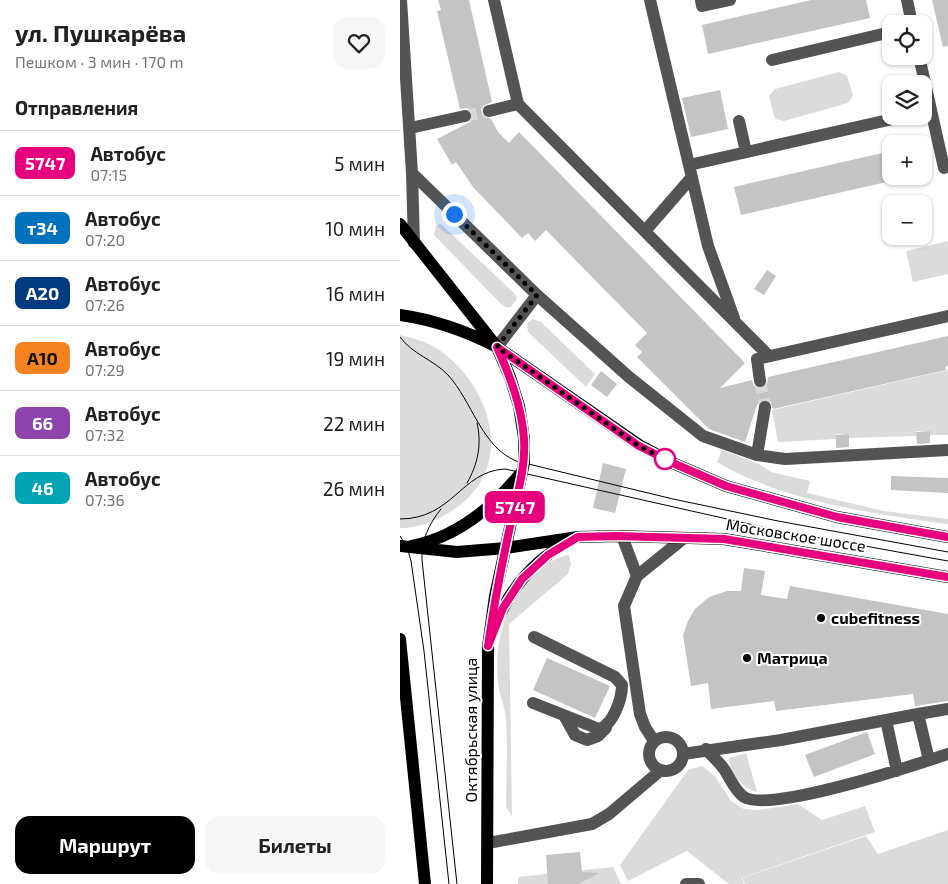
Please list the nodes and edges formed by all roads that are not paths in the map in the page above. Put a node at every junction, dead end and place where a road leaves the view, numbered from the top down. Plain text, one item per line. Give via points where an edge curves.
1 (401, 0) edge
2 (494, 0) edge
3 (650, 0) edge
4 (701, 0) edge
5 (730, 0) edge
6 (907, 0) edge
7 (910, 15) edge
8 (882, 34) edge
9 (772, 60) dead end
10 (518, 104) junction
11 (490, 111) tunnel mouth
12 (465, 116) tunnel mouth
13 (739, 121) dead end
14 (882, 121) edge
15 (932, 125) edge
16 (410, 128) junction
17 (746, 152) junction
18 (944, 168) dead end
19 (690, 171) junction
20 (412, 173) junction
21 (400, 224) edge
22 (645, 231) junction
23 (414, 243) junction
24 (537, 295) junction
25 (400, 315) edge
26 (948, 316) edge
27 (735, 322) junction
28 (497, 347) junction
29 (769, 356) junction
30 (760, 381) tunnel mouth
31 (765, 407) tunnel mouth
32 (948, 450) edge
33 (757, 455) junction
34 (522, 471) junction
35 (622, 536) junction
36 (578, 537) junction
37 (948, 537) edge
38 (684, 538) junction
39 (404, 547) edge
40 (506, 548) junction
41 (637, 576) junction
42 (948, 577) edge
43 (534, 637) dead end
44 (400, 639) edge
45 (488, 646) junction
46 (533, 703) dead end
47 (948, 709) edge
48 (918, 714) junction
49 (886, 720) junction
50 (404, 725) edge
51 (654, 741) junction
52 (706, 749) junction
53 (683, 754) junction
54 (948, 754) edge
55 (929, 760) junction
56 (661, 770) junction
57 (897, 771) junction
58 (488, 843) junction
59 (425, 884) edge
60 (488, 884) edge
61 (686, 884) edge
62 (699, 884) edge

1 - 16 street
2 - 10 street
3 - 19 street
4 - 5 street via 702,6
6 - 7 street
8 - 9 street
10 - 11 street
10 - 22 street
12 - 16 street
13 - 17 street
14 - 17 street
15 - 18 street
16 - 20 street
17 - 19 street
19 - 22 street
19 - 27 street via 708,246
20 - 23 street
20 - 24 street
21 - 23 main road
22 - 27 street
23 - 28 main road
24 - 28 street
24 - 33 street via 629,377 702,436
25 - 28 main road via 449,325
26 - 29 street
27 - 29 street
28 - 34 main road, Октябрьская улица via 519,406 524,438
28 - 37 main road, Московское шоссе via 639,446 717,482 837,517
29 - 30 street via 756,359
31 - 33 street
32 - 33 street via 785,458
34 - 39 main road via 494,502 470,521 440,538
34 - 40 main road, Октябрьская улица
35 - 36 main road, Московское шоссе
35 - 38 main road, Московское шоссе
35 - 41 street
36 - 40 main road, Московское шоссе
36 - 45 main road via 548,555 522,579 503,608
38 - 41 street
38 - 42 main road, Московское шоссе via 724,539
39 - 40 main road, Московское шоссе via 447,552
40 - 45 main road, Октябрьская улица
41 - 51 street via 624,606 640,714
43 - 46 street via 620,680 622,692 609,724 595,729
44 - 50 main road
45 - 58 main road, Октябрьская улица
47 - 48 street
48 - 49 street
48 - 55 street
49 - 52 street via 781,740
49 - 57 street
50 - 59 main road
51 - 53 street via 672,738 680,744
51 - 56 street via 649,750 650,760
52 - 53 street
52 - 57 street via 737,790 756,801 800,796
53 - 56 street via 676,768
54 - 55 street
55 - 57 street
56 - 58 street via 609,814 592,824
58 - 60 main road, Октябрьская улица
61 - 62 street

